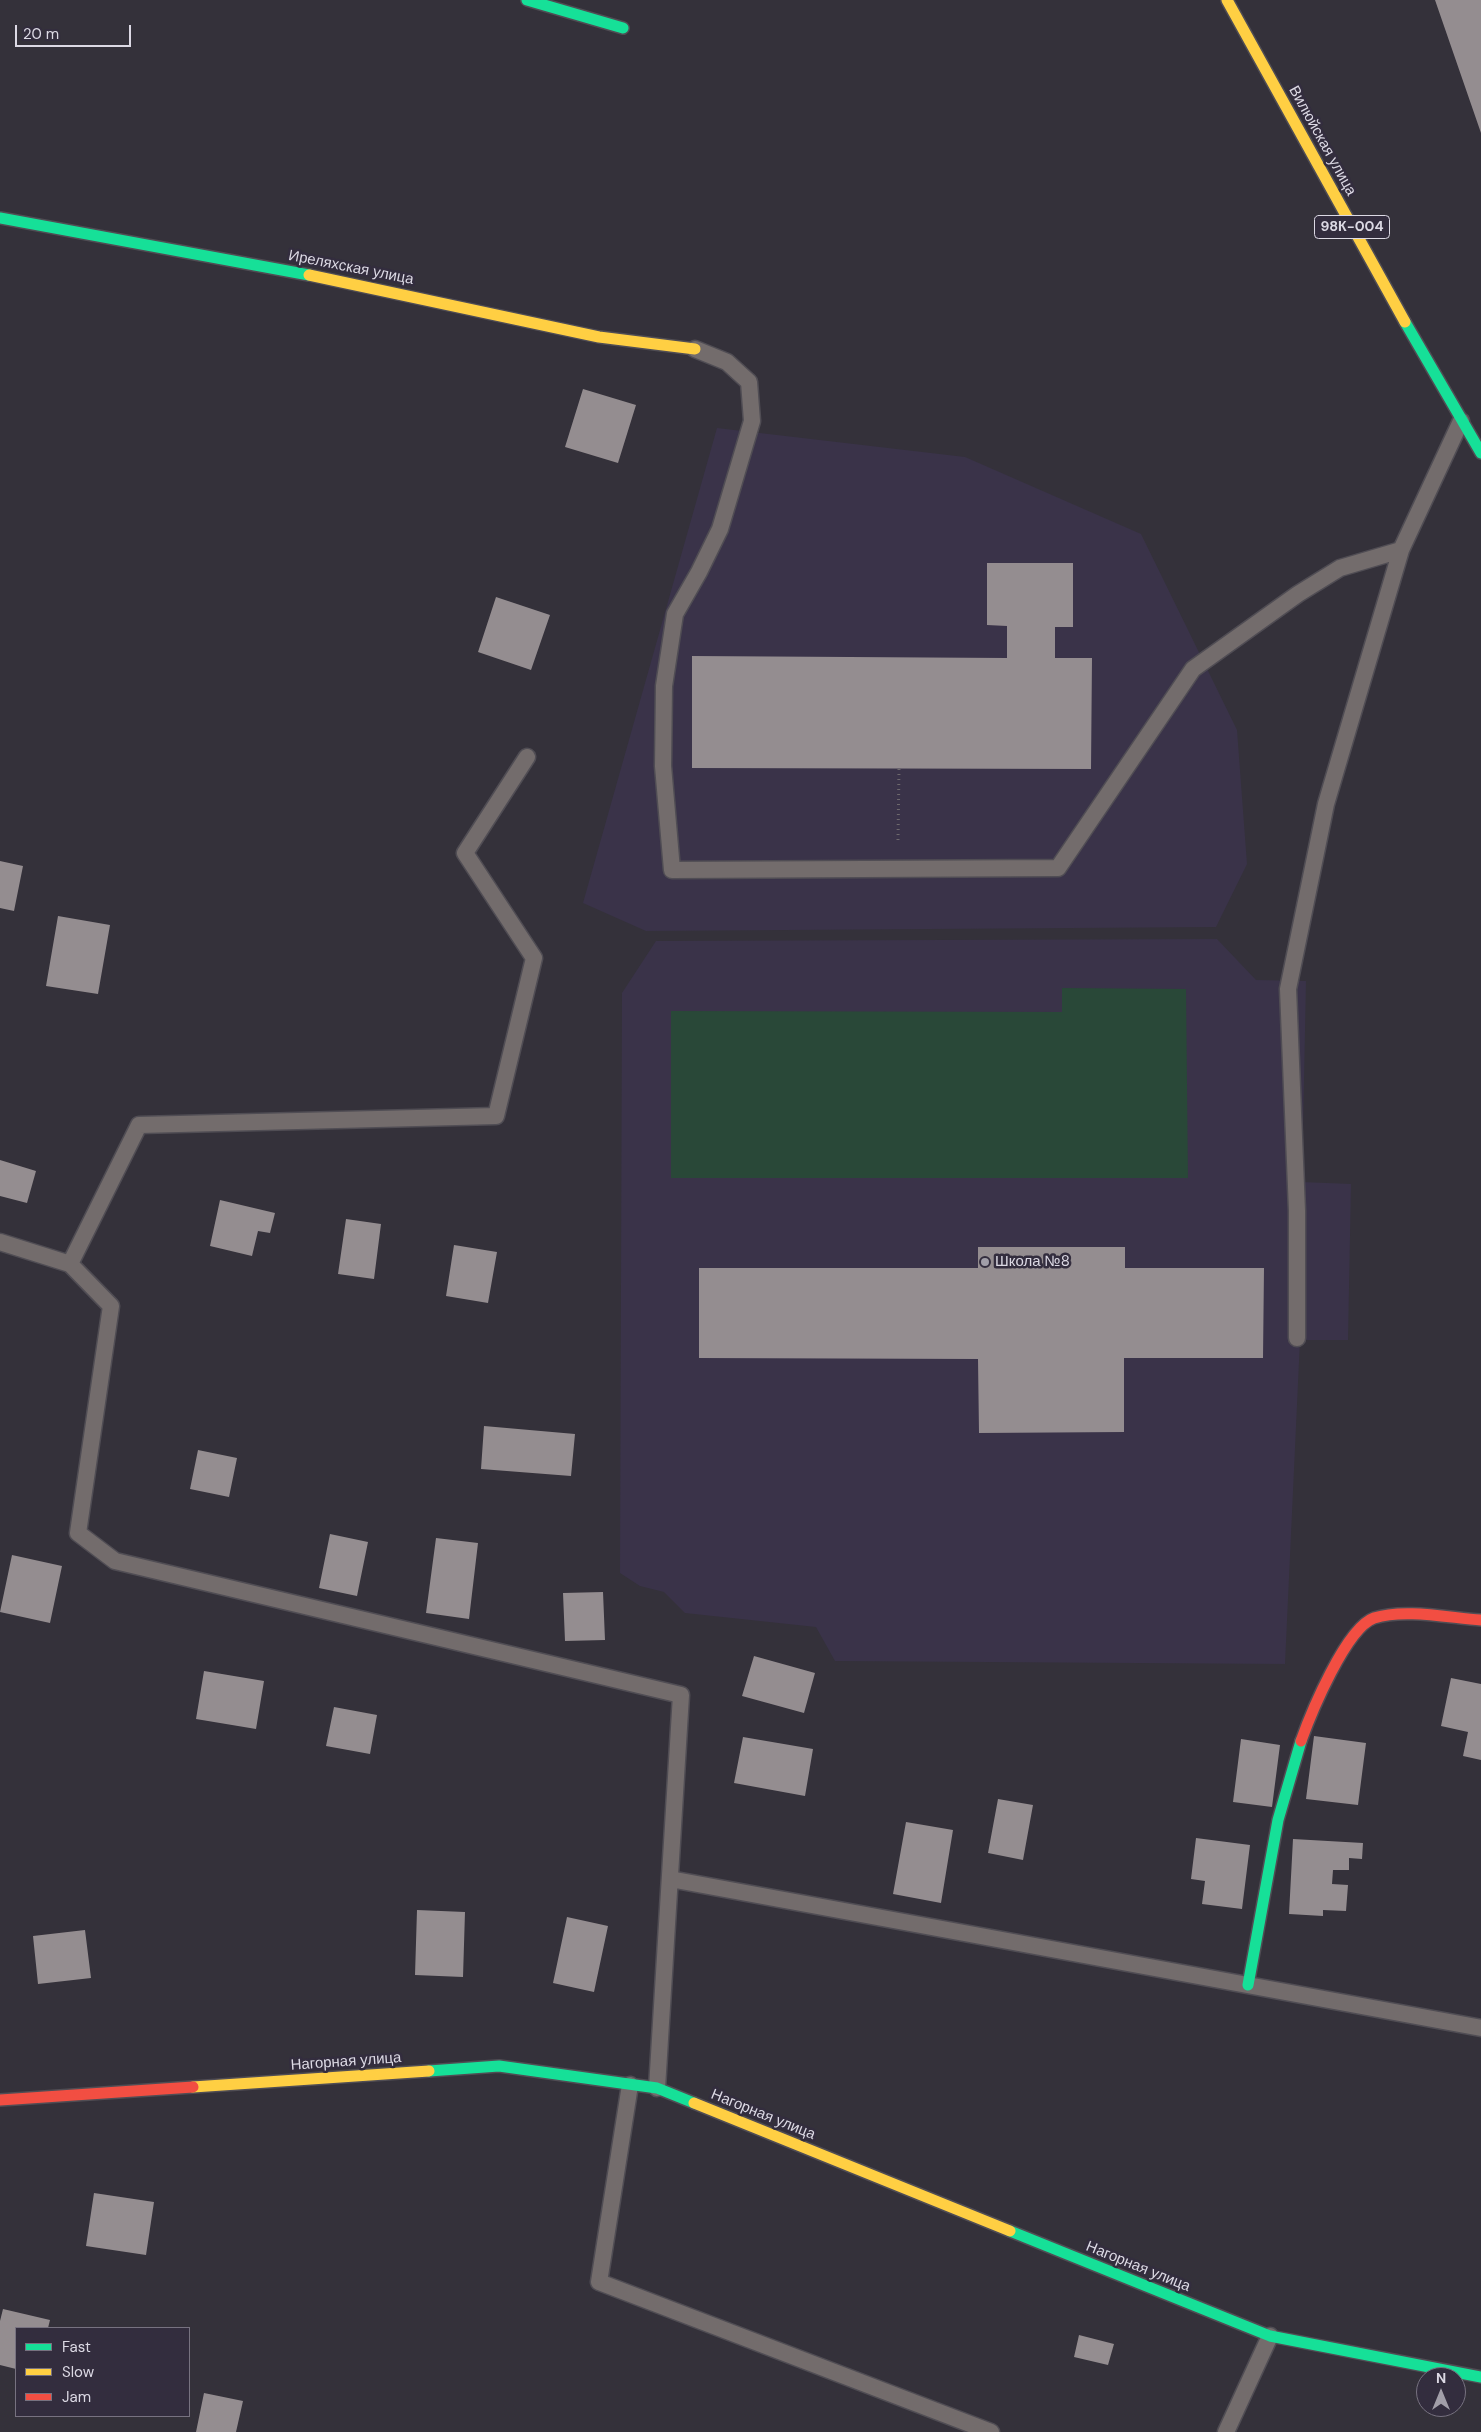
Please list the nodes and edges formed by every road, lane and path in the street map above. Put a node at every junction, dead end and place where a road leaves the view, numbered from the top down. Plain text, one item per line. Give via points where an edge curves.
1 (527, 0) edge
2 (1227, 0) edge
3 (623, 28) dead end
4 (0, 218) edge
5 (694, 349) joint
6 (1461, 421) junction
7 (1481, 452) edge
8 (1402, 550) junction
9 (527, 758) dead end
10 (899, 768) dead end
11 (897, 869) junction
12 (0, 1242) edge
13 (70, 1264) junction
14 (1297, 1338) dead end
15 (1481, 1620) edge
16 (670, 1879) junction
17 (1248, 1985) junction
18 (1481, 2028) edge
19 (630, 2085) junction
20 (657, 2088) junction
21 (0, 2100) edge
22 (1270, 2336) junction
23 (1481, 2376) edge
24 (990, 2432) edge
25 (1226, 2432) edge

1 - 3 street
2 - 6 street, Вилюйская улица / 98К-004
4 - 5 street, Иреляхская улица via 376,288 599,337
5 - 11 lane via 728,362 749,382 752,421 720,529 675,614 664,686 662,766 672,870
6 - 7 street, Вилюйская улица / 98К-004
6 - 8 lane
8 - 11 lane via 1340,568 1193,669 1058,868
8 - 14 lane via 1326,804 1288,989 1297,1212
9 - 13 lane via 465,853 534,958 496,1116 139,1125
10 - 11 path
12 - 13 lane
13 - 16 lane via 111,1306 78,1533 114,1561 681,1695
15 - 17 street via 1394,1615 1366,1622 1348,1644 1304,1731 1291,1774 1275,1838
16 - 17 lane
16 - 20 lane
17 - 18 lane
19 - 20 street, Нагорная улица
19 - 21 street, Нагорная улица via 499,2066
19 - 24 lane via 599,2282
20 - 22 street, Нагорная улица
22 - 23 street, Нагорная улица
22 - 25 lane

